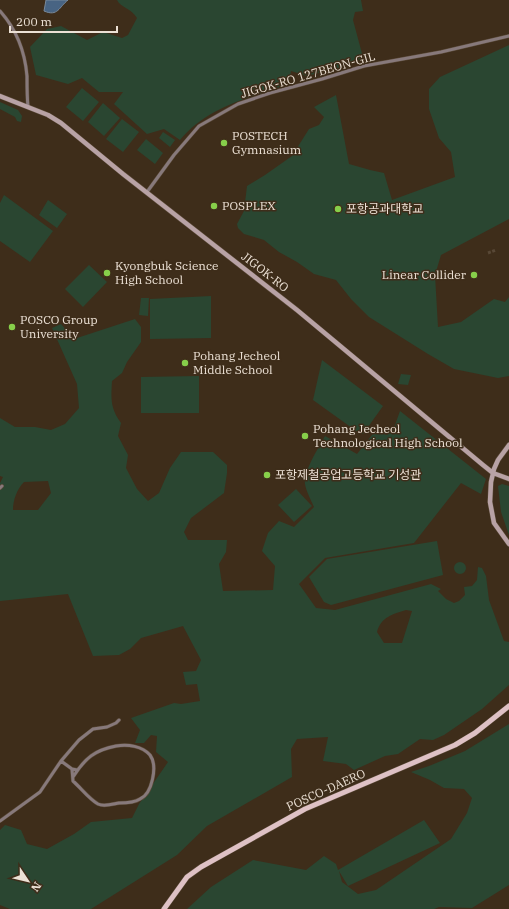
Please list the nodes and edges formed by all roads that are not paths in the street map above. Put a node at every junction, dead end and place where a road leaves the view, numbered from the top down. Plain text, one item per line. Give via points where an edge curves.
1 (0, 11) edge
2 (509, 36) edge
3 (0, 96) edge
4 (28, 107) junction
5 (146, 192) junction
6 (509, 445) edge
7 (493, 472) junction
8 (509, 479) edge
9 (509, 544) edge
10 (509, 706) edge
11 (118, 720) dead end
12 (61, 762) junction
13 (72, 769) junction
14 (77, 770) junction
15 (73, 776) junction
16 (0, 821) edge
17 (164, 909) edge

1 - 4 street via 13,28 22,49 27,77
2 - 5 street, JIGOK-RO 127BEON-GIL via 364,66 238,104 197,128
3 - 4 main road, JIGOK-RO
4 - 5 main road, JIGOK-RO via 61,122
5 - 7 main road, JIGOK-RO via 297,310
6 - 7 main road
7 - 8 main road, JIGOK-RO
7 - 9 main road via 490,493 492,519
10 - 17 main road, POSCO-DAERO via 455,745 305,808 201,867 187,877
11 - 12 street via 107,727 93,729
12 - 13 street
12 - 16 street via 40,792
13 - 14 street
13 - 15 street
14 - 15 street
14 - 15 street via 92,754 123,745 141,748 149,754 153,768 152,782 147,794 141,799 103,805 97,803 73,781

